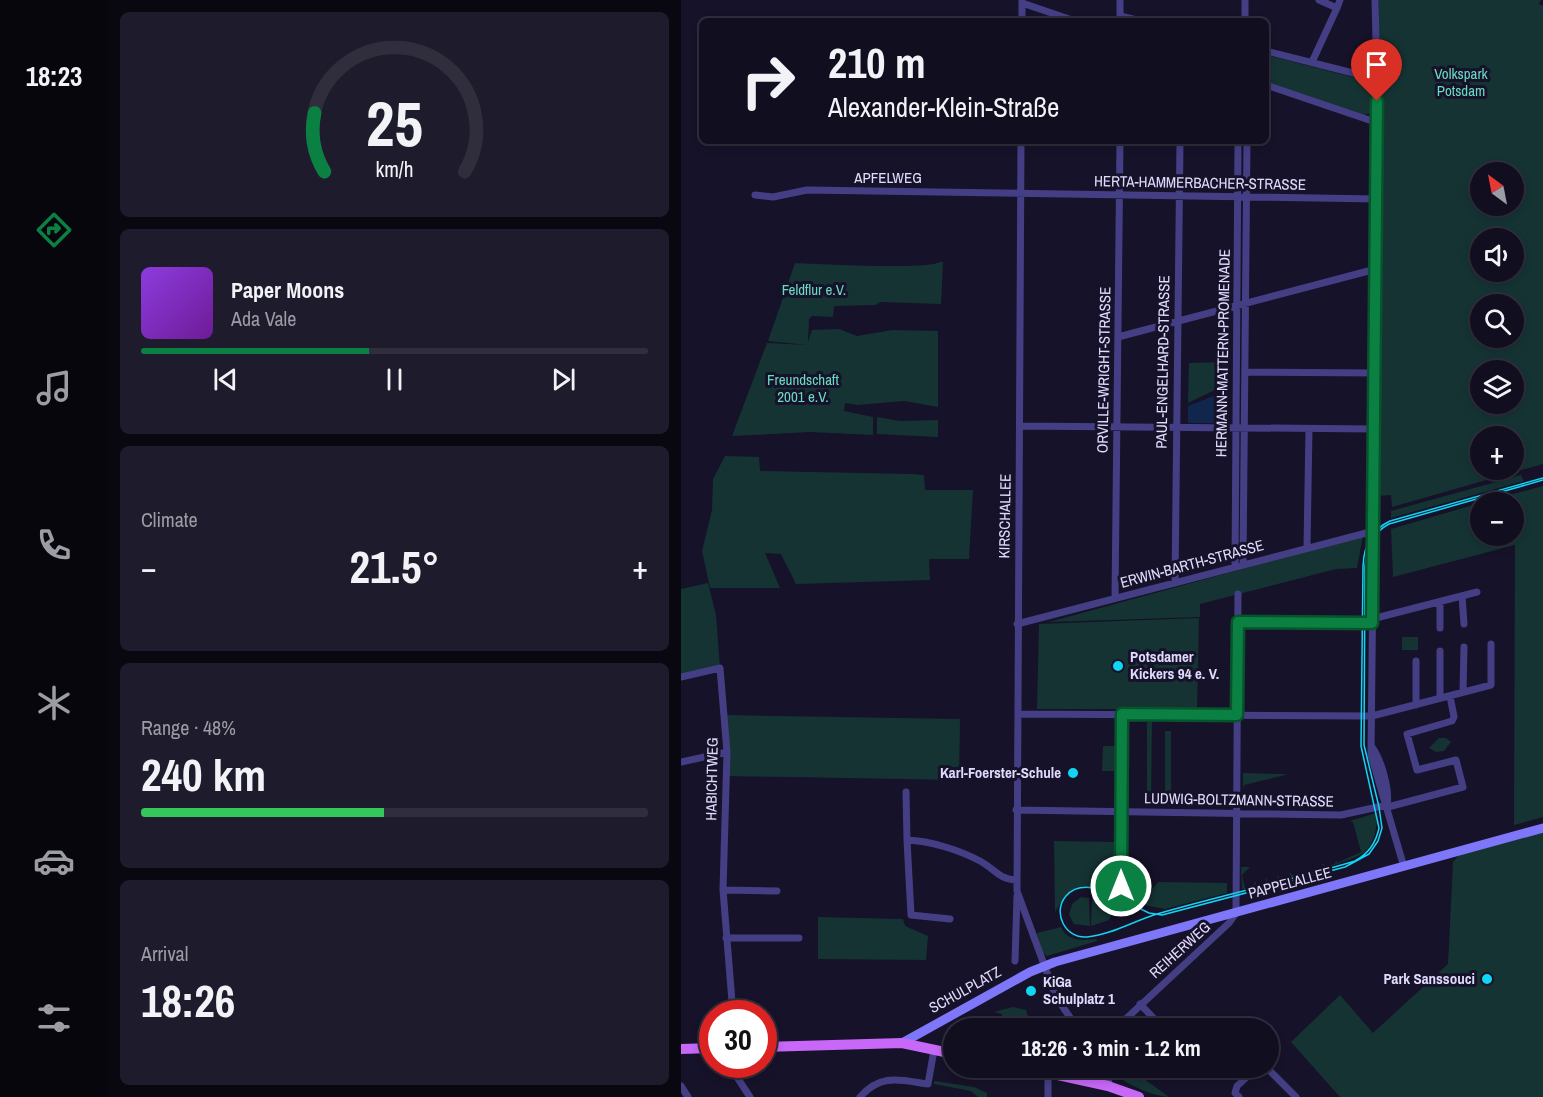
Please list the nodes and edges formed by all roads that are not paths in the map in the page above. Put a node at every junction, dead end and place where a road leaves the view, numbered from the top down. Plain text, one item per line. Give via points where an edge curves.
1 (1120, 0) edge
2 (1245, 0) edge
3 (1319, 0) edge
4 (1341, 0) edge
5 (1375, 0) edge
6 (1022, 2) edge
7 (1337, 8) junction
8 (1022, 18) edge
9 (1067, 18) edge
10 (1120, 18) edge
11 (1245, 18) edge
12 (1269, 52) edge
13 (1312, 63) junction
14 (1377, 79) junction
15 (1269, 86) edge
16 (1378, 123) junction
17 (1021, 144) edge
18 (1120, 144) edge
19 (1180, 144) edge
20 (1239, 144) edge
21 (1247, 144) edge
22 (1022, 194) junction
23 (755, 195) dead end
24 (1120, 196) junction
25 (1179, 197) junction
26 (1238, 197) junction
27 (1247, 197) junction
28 (1377, 199) junction
29 (1376, 268) junction
30 (1247, 304) junction
31 (1237, 306) junction
32 (1178, 322) junction
33 (1118, 337) junction
34 (1246, 372) junction
35 (1375, 372) junction
36 (1020, 426) junction
37 (1117, 427) junction
38 (1176, 428) junction
39 (1235, 429) junction
40 (1246, 429) junction
41 (1309, 429) junction
42 (1374, 429) junction
43 (1374, 531) junction
44 (1307, 547) junction
45 (1243, 564) junction
46 (1235, 566) junction
47 (1175, 583) junction
48 (1477, 592) dead end
49 (1238, 594) dead end
50 (1462, 596) junction
51 (1115, 598) junction
52 (1440, 602) junction
53 (1372, 621) junction
54 (1238, 622) junction
55 (1017, 624) junction
56 (1464, 624) dead end
57 (1440, 628) dead end
58 (1491, 644) dead end
59 (1464, 647) dead end
60 (1440, 651) dead end
61 (1416, 661) dead end
62 (681, 676) edge
63 (1463, 693) junction
64 (1450, 696) junction
65 (1440, 698) junction
66 (1416, 705) junction
67 (1018, 714) junction
68 (1122, 714) junction
69 (1237, 715) junction
70 (1372, 716) junction
71 (727, 752) junction
72 (681, 762) edge
73 (906, 792) dead end
74 (1388, 806) junction
75 (1016, 810) junction
76 (1121, 811) junction
77 (1236, 813) junction
78 (1543, 828) edge
79 (907, 840) junction
80 (1404, 867) junction
81 (1017, 880) junction
82 (1121, 886) dead end
83 (723, 890) junction
84 (777, 891) dead end
85 (1017, 891) junction
86 (1236, 912) junction
87 (950, 919) dead end
88 (726, 938) junction
89 (799, 938) dead end
90 (1015, 962) dead end
91 (1044, 966) junction
92 (732, 1000) edge
93 (1140, 1004) junction
94 (1070, 1018) edge
95 (1126, 1018) edge
96 (1153, 1018) edge
97 (902, 1043) junction
98 (777, 1047) edge
99 (699, 1048) edge
100 (681, 1049) edge
101 (934, 1050) junction
102 (943, 1052) edge
103 (738, 1078) edge
104 (1048, 1078) edge
105 (1074, 1078) edge
106 (1109, 1078) edge
107 (1246, 1078) edge
108 (1277, 1078) edge
109 (681, 1086) edge
110 (1108, 1086) junction
111 (688, 1097) edge
112 (750, 1097) edge
113 (860, 1097) edge
114 (1048, 1097) edge
115 (1139, 1097) edge
116 (1239, 1097) edge
117 (1296, 1097) edge

1 - 10 street
2 - 11 street
3 - 7 street
4 - 7 street
5 - 14 street
6 - 8 street
6 - 9 street
7 - 13 street
12 - 13 street
13 - 14 street
14 - 16 street
15 - 16 street
16 - 28 street
17 - 22 street, KIRSCHALLEE
18 - 24 street, ORVILLE-WRIGHT-STRASSE
19 - 25 street, PAUL-ENGELHARD-STRASSE
20 - 26 street, HERMANN-MATTERN-PROMENADE
21 - 27 street, HERMANN-MATTERN-PROMENADE
22 - 23 street, APFELWEG via 807,190 773,197
22 - 24 street, HERTA-HAMMERBACHER-STRASSE
22 - 36 street, KIRSCHALLEE
24 - 25 street, HERTA-HAMMERBACHER-STRASSE
24 - 33 street, ORVILLE-WRIGHT-STRASSE
25 - 26 street, HERTA-HAMMERBACHER-STRASSE
25 - 32 street, PAUL-ENGELHARD-STRASSE
26 - 27 street, HERTA-HAMMERBACHER-STRASSE
26 - 31 street, HERMANN-MATTERN-PROMENADE
27 - 28 street, HERTA-HAMMERBACHER-STRASSE
27 - 30 street, HERMANN-MATTERN-PROMENADE
28 - 29 street
29 - 30 street
29 - 35 street
30 - 31 street
30 - 34 street, HERMANN-MATTERN-PROMENADE
31 - 32 street
31 - 39 street, HERMANN-MATTERN-PROMENADE
32 - 33 street
32 - 38 street, PAUL-ENGELHARD-STRASSE
33 - 37 street, ORVILLE-WRIGHT-STRASSE
34 - 35 street
34 - 40 street, HERMANN-MATTERN-PROMENADE
35 - 42 street
36 - 37 street
36 - 55 street, KIRSCHALLEE
37 - 38 street
37 - 51 street, ORVILLE-WRIGHT-STRASSE
38 - 39 street
38 - 47 street, PAUL-ENGELHARD-STRASSE
39 - 40 street
39 - 46 street, HERMANN-MATTERN-PROMENADE
40 - 41 street
40 - 45 street, HERMANN-MATTERN-PROMENADE
41 - 42 street
41 - 44 street
42 - 43 street
43 - 44 street, ERWIN-BARTH-STRASSE
43 - 53 street
44 - 45 street, ERWIN-BARTH-STRASSE
45 - 46 street, ERWIN-BARTH-STRASSE
46 - 47 street, ERWIN-BARTH-STRASSE
47 - 51 street, ERWIN-BARTH-STRASSE
48 - 50 street
49 - 54 street
50 - 52 street
50 - 56 street
51 - 55 street, ERWIN-BARTH-STRASSE
52 - 53 street
52 - 57 street
53 - 54 street
53 - 70 street
54 - 69 street
55 - 67 street, KIRSCHALLEE
58 - 63 street via 1491,685
59 - 63 street
60 - 65 street
61 - 66 street
62 - 71 street, HABICHTWEG via 720,668
63 - 64 street
64 - 65 street
64 - 74 street, LUDWIG-BOLTZMANN-STRASSE via 1452,721 1407,734 1417,770 1456,759 1463,787
65 - 66 street
66 - 70 street
67 - 68 street
67 - 75 street, KIRSCHALLEE
68 - 69 street
68 - 76 street
69 - 70 street
69 - 77 street
70 - 74 street via 1371,755
71 - 72 street
71 - 83 street, HABICHTWEG
73 - 79 street
74 - 77 street, LUDWIG-BOLTZMANN-STRASSE via 1345,815
74 - 80 street
75 - 76 street, LUDWIG-BOLTZMANN-STRASSE
75 - 81 street, KIRSCHALLEE
76 - 77 street, LUDWIG-BOLTZMANN-STRASSE
76 - 82 street
77 - 86 street
78 - 80 street, PAPPELALLEE
79 - 81 street via 926,841 981,862 1004,879
79 - 87 street via 911,915
80 - 86 street, PAPPELALLEE
81 - 85 street, KIRSCHALLEE
83 - 84 street
83 - 88 street, HABICHTWEG
85 - 90 street, KIRSCHALLEE
85 - 91 street, KIRSCHALLEE
86 - 91 street, PAPPELALLEE
86 - 93 street, REIHERWEG via 1229,923
88 - 89 street
88 - 92 street, HABICHTWEG
91 - 94 street, KIRSCHALLEE via 1056,997
91 - 97 street, SCHULPLATZ
93 - 95 street, REIHERWEG
93 - 96 street
97 - 98 main road
97 - 101 main road
99 - 100 main road
101 - 102 main road
101 - 113 street via 929,1084 891,1079 869,1086
103 - 112 street
104 - 114 street
105 - 110 main road
106 - 110 street
107 - 116 street via 1237,1086 1235,1093
108 - 117 street
109 - 111 street
110 - 115 main road

